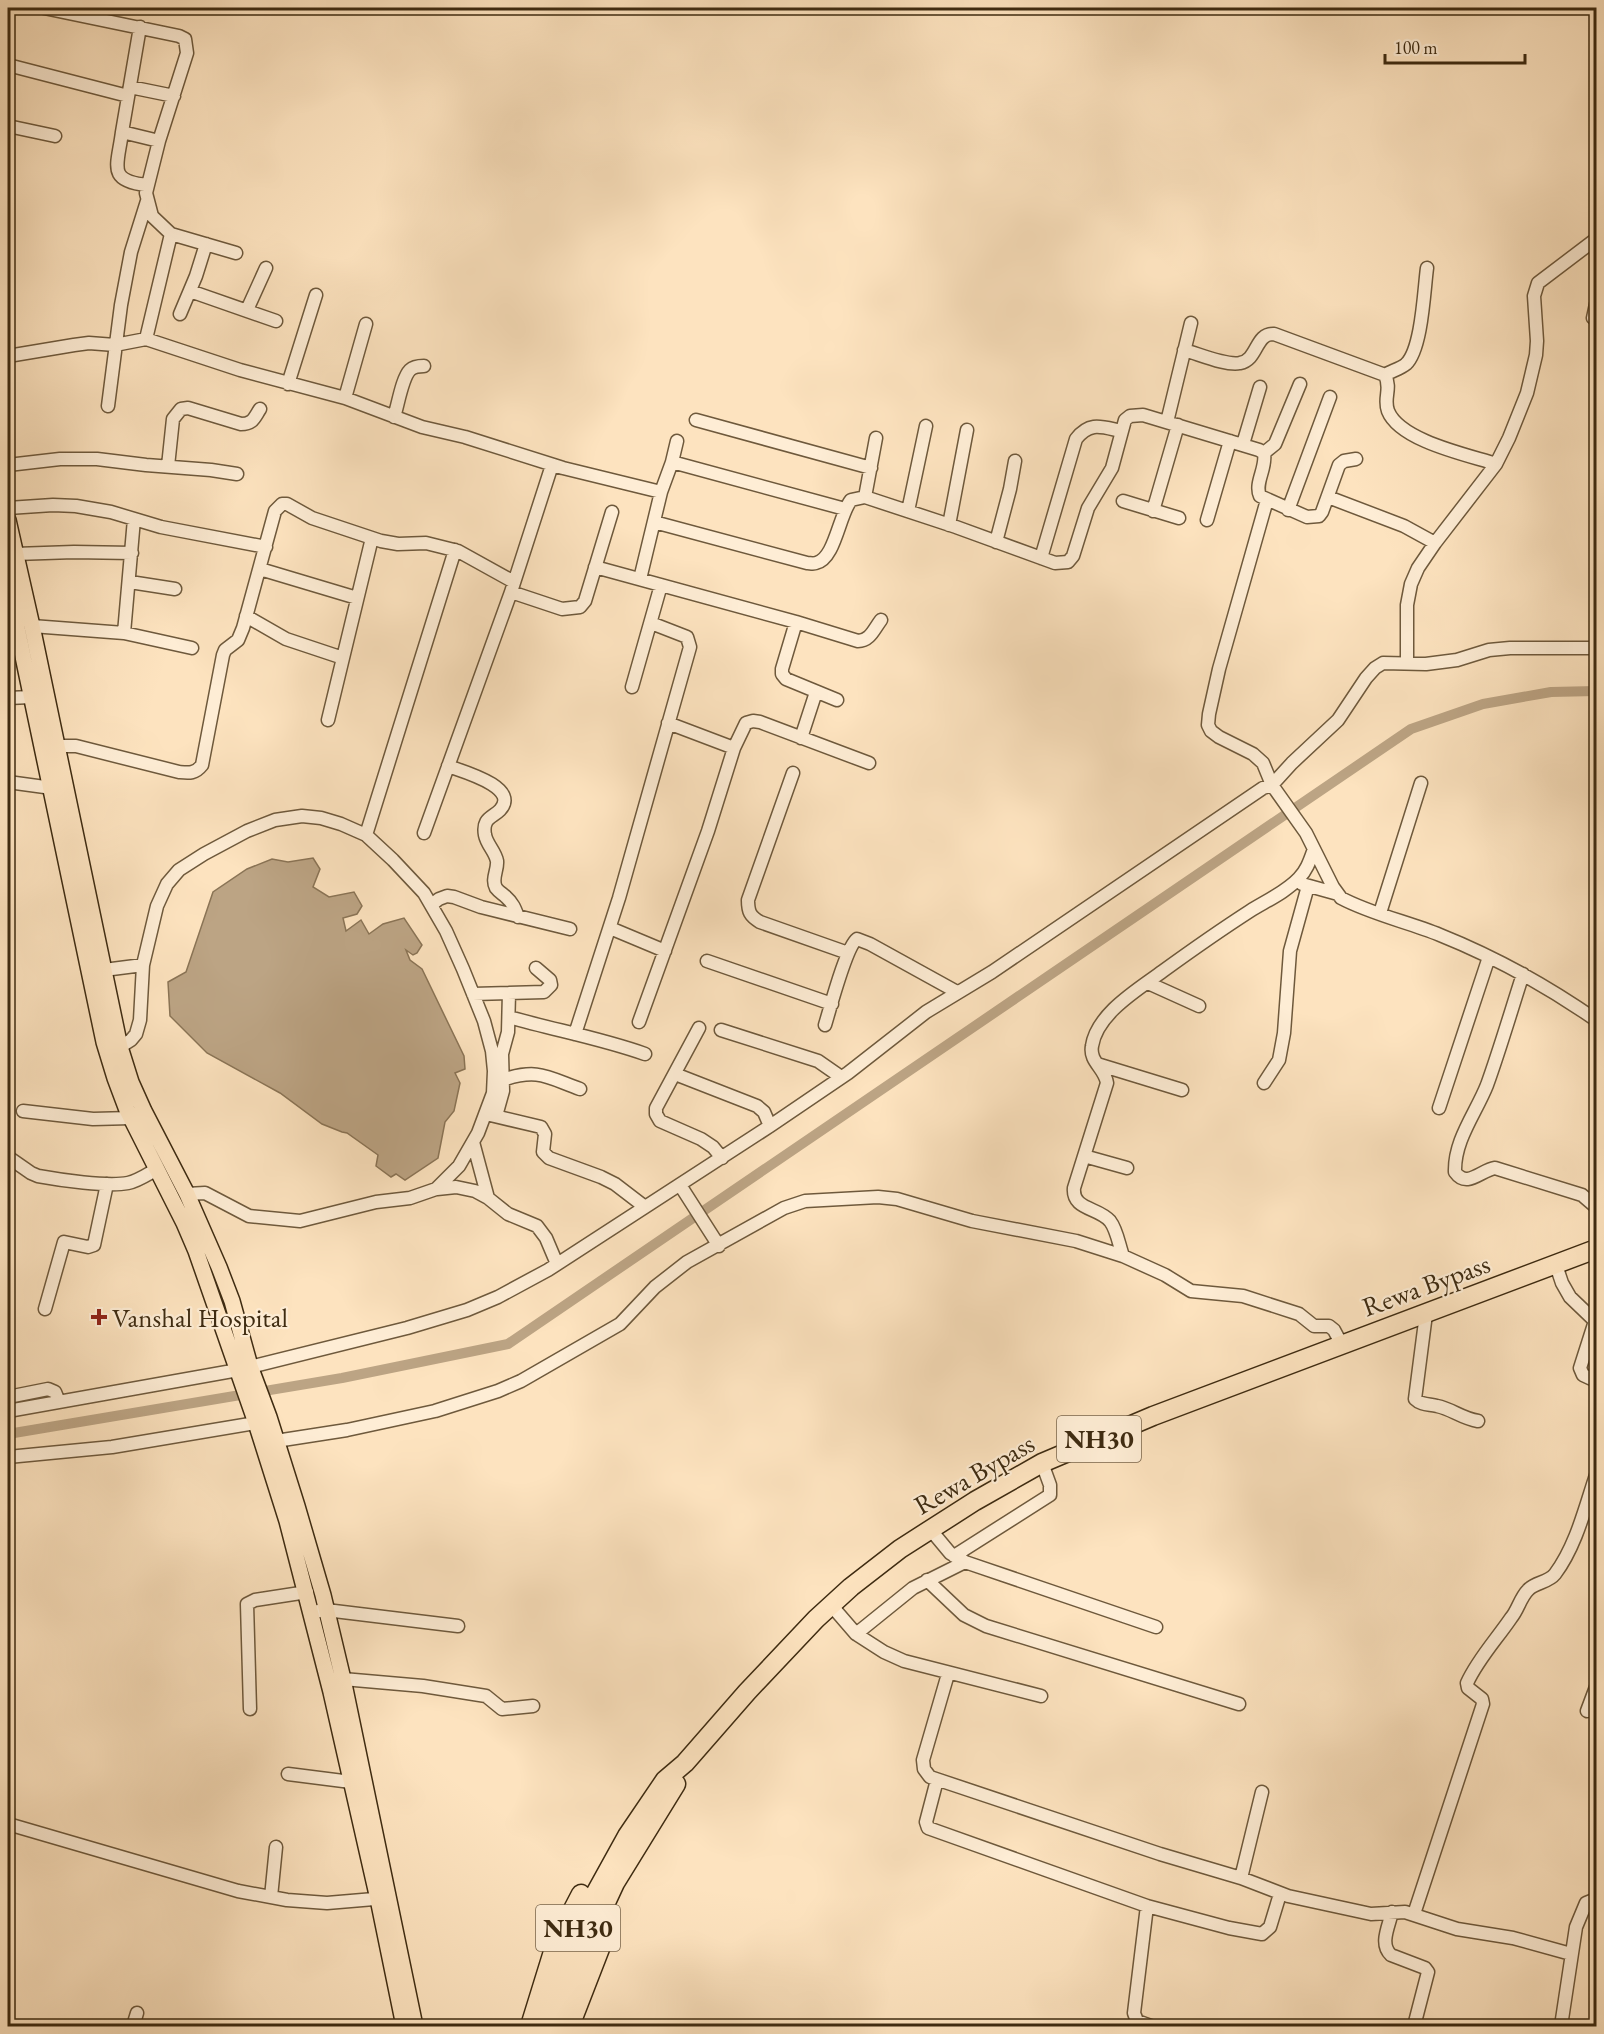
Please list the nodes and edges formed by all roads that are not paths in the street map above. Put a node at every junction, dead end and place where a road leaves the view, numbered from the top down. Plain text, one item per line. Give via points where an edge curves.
1 (44, 8) edge
2 (140, 27) junction
3 (8, 66) edge
4 (129, 92) junction
5 (174, 96) junction
6 (8, 126) edge
7 (122, 132) junction
8 (55, 136) dead end
9 (159, 141) junction
10 (147, 185) junction
11 (147, 200) junction
12 (171, 234) junction
13 (1596, 239) edge
14 (206, 244) junction
15 (236, 253) dead end
16 (1427, 267) dead end
17 (266, 268) dead end
18 (190, 291) junction
19 (316, 295) dead end
20 (1596, 303) edge
21 (247, 310) junction
22 (180, 314) dead end
23 (1593, 318) dead end
24 (276, 321) dead end
25 (1191, 323) dead end
26 (366, 324) dead end
27 (146, 339) junction
28 (115, 345) junction
29 (1184, 350) junction
30 (8, 356) edge
31 (424, 366) dead end
32 (1385, 375) junction
33 (288, 384) junction
34 (1300, 384) dead end
35 (1260, 387) dead end
36 (1329, 397) dead end
37 (345, 398) junction
38 (108, 406) dead end
39 (260, 409) dead end
40 (394, 417) junction
41 (696, 420) dead end
42 (1172, 424) junction
43 (926, 426) dead end
44 (967, 430) dead end
45 (1121, 431) junction
46 (876, 438) dead end
47 (677, 441) dead end
48 (1236, 442) junction
49 (1264, 453) junction
50 (1356, 459) dead end
51 (1015, 461) dead end
52 (672, 462) junction
53 (1496, 464) junction
54 (8, 465) edge
55 (552, 465) junction
56 (168, 466) junction
57 (871, 468) junction
58 (237, 474) dead end
59 (661, 492) junction
60 (865, 497) junction
61 (1328, 497) junction
62 (1267, 500) junction
63 (1123, 501) dead end
64 (8, 508) edge
65 (845, 509) junction
66 (1288, 510) junction
67 (908, 511) junction
68 (1153, 511) junction
69 (612, 512) dead end
70 (1179, 518) dead end
71 (135, 519) junction
72 (8, 520) edge
73 (1207, 520) dead end
74 (654, 522) junction
75 (949, 525) junction
76 (372, 538) junction
77 (996, 542) junction
78 (1434, 543) junction
79 (266, 547) junction
80 (455, 550) junction
81 (132, 553) junction
82 (15, 554) junction
83 (1041, 558) junction
84 (595, 567) junction
85 (260, 568) junction
86 (640, 579) junction
87 (130, 582) junction
88 (8, 585) edge
89 (661, 585) junction
90 (512, 587) junction
91 (175, 589) dead end
92 (357, 598) junction
93 (246, 616) junction
94 (881, 620) dead end
95 (796, 622) junction
96 (651, 623) junction
97 (32, 626) junction
98 (124, 633) junction
99 (192, 648) dead end
100 (1596, 648) edge
101 (343, 658) junction
102 (1407, 662) junction
103 (632, 687) dead end
104 (816, 692) junction
105 (31, 697) junction
106 (8, 698) edge
107 (837, 700) dead end
108 (328, 720) dead end
109 (668, 723) junction
110 (801, 738) junction
111 (57, 746) junction
112 (734, 748) junction
113 (869, 763) dead end
114 (448, 766) junction
115 (794, 773) dead end
116 (8, 782) edge
117 (1421, 783) dead end
118 (1274, 789) junction
119 (57, 790) junction
120 (424, 833) dead end
121 (366, 835) junction
122 (1314, 849) junction
123 (1295, 882) junction
124 (1308, 885) junction
125 (1338, 894) junction
126 (431, 905) junction
127 (1380, 913) junction
128 (518, 917) junction
129 (610, 928) junction
130 (570, 929) dead end
131 (665, 951) junction
132 (848, 953) junction
133 (1489, 957) junction
134 (707, 961) dead end
135 (143, 965) junction
136 (98, 966) junction
137 (536, 969) dead end
138 (1523, 974) junction
139 (1148, 983) junction
140 (957, 992) junction
141 (509, 993) junction
142 (473, 994) junction
143 (832, 1004) junction
144 (1199, 1006) dead end
145 (509, 1017) junction
146 (1596, 1020) edge
147 (639, 1022) dead end
148 (825, 1025) dead end
149 (699, 1028) dead end
150 (722, 1030) dead end
151 (575, 1034) junction
152 (120, 1047) junction
153 (645, 1054) dead end
154 (1096, 1064) junction
155 (675, 1074) junction
156 (842, 1077) junction
157 (502, 1080) junction
158 (1264, 1083) dead end
159 (580, 1089) dead end
160 (1182, 1090) dead end
161 (1439, 1108) dead end
162 (23, 1111) dead end
163 (491, 1115) junction
164 (131, 1118) junction
165 (770, 1126) junction
166 (473, 1142) junction
167 (1084, 1156) junction
168 (8, 1157) edge
169 (722, 1158) junction
170 (1127, 1168) dead end
171 (157, 1169) junction
172 (107, 1184) junction
173 (682, 1188) junction
174 (436, 1189) junction
175 (187, 1194) junction
176 (488, 1198) junction
177 (645, 1207) junction
178 (1596, 1207) edge
179 (716, 1241) junction
180 (1596, 1249) edge
181 (1123, 1256) junction
182 (557, 1264) junction
183 (1556, 1265) junction
184 (45, 1309) dead end
185 (1426, 1314) junction
186 (1342, 1345) junction
187 (246, 1374) junction
188 (1596, 1382) edge
189 (8, 1397) edge
190 (59, 1402) junction
191 (8, 1411) edge
192 (260, 1420) junction
193 (1478, 1421) dead end
194 (276, 1441) junction
195 (8, 1457) edge
196 (1042, 1463) junction
197 (1596, 1476) edge
198 (930, 1529) junction
199 (959, 1559) junction
200 (927, 1580) junction
201 (307, 1592) junction
202 (831, 1605) junction
203 (319, 1611) junction
204 (458, 1626) dead end
205 (1156, 1627) dead end
206 (855, 1634) junction
207 (948, 1674) junction
208 (344, 1679) junction
209 (1596, 1687) edge
210 (1041, 1696) dead end
211 (1239, 1704) dead end
212 (532, 1706) dead end
213 (250, 1709) dead end
214 (1587, 1711) dead end
215 (685, 1764) junction
216 (288, 1774) dead end
217 (665, 1780) junction
218 (937, 1780) junction
219 (351, 1782) junction
220 (1262, 1792) dead end
221 (665, 1801) junction
222 (8, 1824) edge
223 (634, 1838) junction
224 (276, 1847) dead end
225 (1241, 1878) junction
226 (1280, 1894) junction
227 (271, 1897) junction
228 (384, 1898) junction
229 (1596, 1899) edge
230 (1147, 1906) junction
231 (1392, 1912) junction
232 (1414, 1914) junction
233 (1571, 1954) junction
234 (136, 2013) dead end
235 (133, 2026) edge
236 (404, 2026) edge
237 (415, 2026) edge
238 (530, 2026) edge
239 (543, 2026) edge
240 (556, 2026) edge
241 (570, 2026) edge
242 (1151, 2026) edge
243 (1414, 2026) edge
244 (1561, 2026) edge

1 - 2 street
2 - 4 street
2 - 5 street via 184,39 187,53
3 - 4 street
4 - 5 street
4 - 7 street
5 - 9 street
6 - 8 street
7 - 9 street
7 - 10 street via 119,176 131,184
9 - 10 street
10 - 11 street
11 - 12 street via 152,216
11 - 28 street via 131,252
12 - 14 street
12 - 27 street
13 - 53 street via 1538,283 1534,296 1536,355 1527,393
14 - 15 street
14 - 18 street
16 - 32 street via 1417,344 1405,365
17 - 21 street
18 - 21 street
18 - 22 street
19 - 33 street
20 - 23 street
21 - 24 street
25 - 29 street
26 - 37 street
27 - 28 street
27 - 33 street
28 - 30 street via 89,343
28 - 38 street
29 - 32 street via 1242,363 1268,333
29 - 42 street
31 - 40 street via 410,370
32 - 53 street via 1389,415 1406,430 1432,444
33 - 37 street
34 - 49 street via 1280,436
35 - 48 street
36 - 66 street
37 - 40 street
39 - 56 street via 249,424 241,424 181,409 173,419
40 - 55 street
41 - 57 street
42 - 45 street via 1136,415 1125,420
42 - 48 street
42 - 68 street
43 - 67 street
44 - 75 street
45 - 83 street via 1112,468 1088,508 1073,556 1062,563
45 - 83 street via 1090,427 1076,439
46 - 57 street
47 - 52 street
48 - 49 street
48 - 73 street
49 - 62 street via 1258,492
50 - 61 street via 1339,465
51 - 77 street
52 - 59 street
52 - 65 street
53 - 78 street
54 - 56 street via 72,458
55 - 59 street
55 - 90 street
56 - 58 street
57 - 60 street
59 - 74 street
60 - 65 street via 851,500
60 - 67 street
61 - 66 street via 1319,516 1307,517
61 - 78 street via 1404,526
62 - 66 street
62 - 118 street via 1219,669 1208,724 1219,737 1263,763
63 - 68 street
64 - 71 street via 76,506
65 - 74 street via 830,551 817,563
67 - 75 street
68 - 70 street
69 - 84 street
71 - 79 street
71 - 81 street
72 - 82 main road
74 - 86 street
75 - 77 street
76 - 79 street via 282,504
76 - 80 street
76 - 92 street
77 - 83 street
78 - 102 street via 1411,584
79 - 85 street
80 - 90 street via 477,560
80 - 121 street
81 - 82 street
81 - 87 street
82 - 97 main road
84 - 86 street
84 - 90 street via 580,607 561,609
85 - 92 street
85 - 93 street
86 - 89 street
87 - 91 street
87 - 98 street
88 - 105 main road
89 - 95 street
89 - 96 street
90 - 114 street
92 - 101 street
93 - 101 street via 286,639
93 - 111 street via 238,640 223,655 198,770 179,772 76,746
94 - 95 street via 864,641
95 - 104 street via 782,674
96 - 103 street
96 - 109 street via 683,634 689,640
97 - 98 street
97 - 111 main road
98 - 99 street
100 - 102 street via 1509,648 1458,660
101 - 108 street
102 - 118 street via 1383,663 1376,668 1338,720 1292,763
104 - 107 street
104 - 110 street
105 - 106 street
105 - 119 main road
109 - 112 street
109 - 129 street
110 - 112 street via 753,721 746,723
110 - 113 street
111 - 119 main road
112 - 131 street
114 - 120 street
114 - 128 street via 502,790 503,804 487,821 485,836 497,862 494,884 514,905
115 - 132 street via 748,900 748,910 760,922
116 - 119 street
117 - 127 street
118 - 122 street
118 - 140 street via 1263,788
119 - 136 main road
121 - 126 street via 424,893
121 - 135 street via 321,818 302,816 275,820 204,854 179,870 167,884 157,906
122 - 123 street
122 - 125 street
123 - 124 street
123 - 139 street via 1199,943
124 - 125 street
124 - 158 street via 1290,951 1279,1060
125 - 127 street
126 - 128 street via 439,899 454,897
126 - 142 street
127 - 133 street
128 - 130 street
129 - 131 street
129 - 151 street
131 - 147 street
132 - 140 street via 853,941 861,940
132 - 143 street
133 - 138 street
133 - 161 street
134 - 143 street
135 - 136 street
135 - 152 street via 140,1020 131,1040
136 - 152 main road
136 - 164 main road via 105,1042
137 - 141 street via 550,980 548,989
138 - 146 street
138 - 178 street via 1486,1086 1460,1143 1455,1172 1468,1179 1495,1168 1582,1195
139 - 144 street
139 - 154 street via 1119,1004 1104,1022 1092,1047
140 - 156 street
141 - 142 street
141 - 145 street
142 - 163 street via 492,1051
143 - 148 street
145 - 151 street
145 - 157 street
149 - 155 street
150 - 156 street via 818,1061
151 - 153 street
152 - 175 main road via 144,1111
154 - 160 street
154 - 167 street via 1107,1083
155 - 165 street via 757,1106
155 - 169 street via 656,1117 702,1139
156 - 165 street
157 - 159 street via 540,1074
157 - 163 street via 502,1091
162 - 164 street via 93,1119
163 - 166 street
163 - 177 street via 541,1127 545,1134 543,1152 549,1158 609,1181
164 - 171 main road
165 - 169 street
166 - 174 street via 459,1166
166 - 176 street
167 - 170 street
167 - 181 street via 1074,1188 1075,1199 1108,1218
168 - 172 street via 38,1176
169 - 173 street
171 - 172 street via 135,1181
171 - 187 main road via 184,1223
172 - 184 street via 94,1245 90,1248 64,1242
173 - 177 street
173 - 179 street
174 - 175 street via 300,1221 249,1216 205,1193
174 - 176 street via 465,1188
175 - 187 main road via 219,1267
176 - 182 street via 508,1214 542,1231
177 - 182 street
179 - 181 street via 800,1202 888,1197 972,1221 1076,1241
179 - 194 street via 664,1278 614,1328 521,1381 435,1411
180 - 183 highway, Rewa Bypass / NH30
181 - 186 street via 1191,1291 1243,1296 1299,1314 1314,1326 1329,1326
182 - 187 street via 467,1310
183 - 185 highway, Rewa Bypass / NH30
183 - 188 street via 1570,1297 1595,1321 1580,1368 1583,1375
185 - 186 highway, Rewa Bypass / NH30
185 - 193 street via 1415,1399
186 - 196 highway, Rewa Bypass / NH30
187 - 190 street
187 - 192 main road
189 - 190 street via 48,1389 55,1392
190 - 191 street
192 - 194 main road
192 - 195 street via 112,1447
192 - 201 main road
194 - 203 main road via 300,1516
196 - 198 highway, Rewa Bypass / NH30
196 - 199 street via 1050,1495
197 - 232 street via 1561,1564 1552,1577 1525,1593 1467,1683 1483,1704
198 - 199 street
198 - 202 highway, Rewa Bypass / NH30
199 - 200 street
199 - 205 street
200 - 206 street
200 - 211 street via 964,1614 986,1626
201 - 203 main road
201 - 213 street via 247,1604
202 - 206 street
202 - 215 highway, Rewa Bypass / NH30 via 747,1692
203 - 204 street
203 - 208 main road
203 - 219 main road
206 - 207 street via 904,1661
207 - 210 street
207 - 218 street via 923,1766 926,1774
208 - 212 street via 486,1696 502,1709
208 - 228 main road
209 - 214 street
215 - 217 highway, Rewa Bypass / NH30
215 - 221 highway, Rewa Bypass / NH30
216 - 219 street
217 - 223 highway, Rewa Bypass / NH30
217 - 238 highway via 639,1799 596,1866 556,1942
218 - 225 street
218 - 230 street via 926,1822 928,1828
219 - 228 main road
220 - 225 street
221 - 223 highway, Rewa Bypass / NH30
221 - 241 highway via 653,1842 628,1883 600,1945
222 - 227 street via 238,1891
223 - 239 highway, Rewa Bypass / NH30 via 585,1912
223 - 240 highway, Rewa Bypass / NH30 via 577,1965
224 - 227 street
225 - 226 street
226 - 230 street via 1270,1927 1262,1934
226 - 231 street via 1363,1913
227 - 228 street via 327,1903
228 - 236 main road
228 - 237 main road
229 - 233 street via 1586,1903 1581,1912
230 - 242 street via 1134,2013 1137,2021
231 - 232 street
231 - 243 street via 1385,1940 1387,1951 1428,1972
232 - 233 street via 1457,1929 1513,1938
233 - 244 street
234 - 235 street

